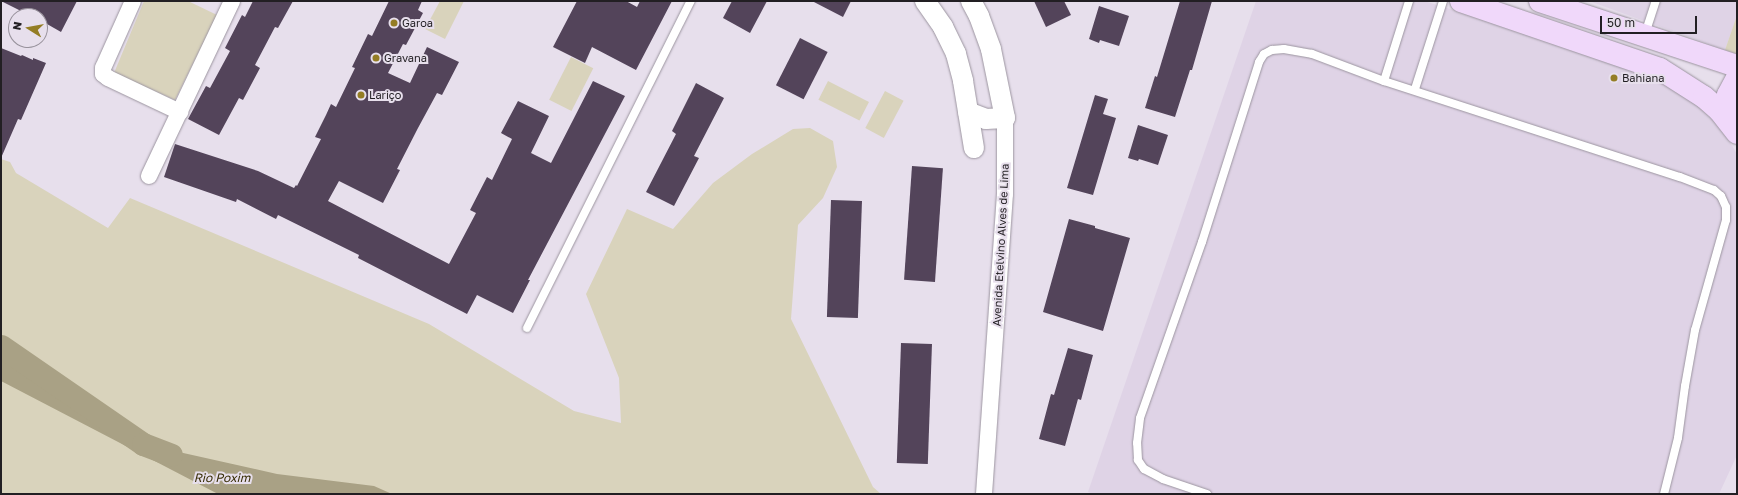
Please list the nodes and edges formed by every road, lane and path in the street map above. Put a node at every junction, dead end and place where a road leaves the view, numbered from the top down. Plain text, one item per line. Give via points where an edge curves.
1 (133, 1) edge
2 (691, 1) edge
3 (925, 1) edge
4 (971, 1) edge
5 (1409, 1) edge
6 (1443, 1) edge
7 (1461, 1) edge
8 (1540, 1) edge
9 (1656, 1) edge
10 (228, 2) edge
11 (1645, 35) junction
12 (1737, 66) edge
13 (1737, 78) edge
14 (1384, 81) junction
15 (1415, 89) junction
16 (180, 112) junction
17 (968, 112) junction
18 (1005, 118) junction
19 (1732, 127) edge
20 (974, 148) dead end
21 (149, 176) dead end
22 (527, 328) dead end
23 (984, 494) edge
24 (1207, 494) edge
25 (1664, 494) edge

1 - 16 street via 103,68 104,74
2 - 22 lane
3 - 17 street via 943,27 956,54
4 - 18 street, Avenida Etelvino Alves de Lima via 991,49
5 - 14 lane
6 - 15 lane
7 - 19 main road via 1660,69 1704,97
8 - 11 main road
9 - 11 lane
10 - 16 street
11 - 12 main road
13 - 19 main road via 1728,95
14 - 15 lane
14 - 24 lane via 1312,54 1284,49 1264,54 1259,62 1202,242 1140,418 1138,460 1144,469
15 - 25 lane via 1680,177 1714,190 1721,196 1726,207 1726,220 1695,330 1678,438
16 - 21 street
17 - 18 street via 986,119
17 - 20 street
18 - 23 street, Avenida Etelvino Alves de Lima via 1005,194

